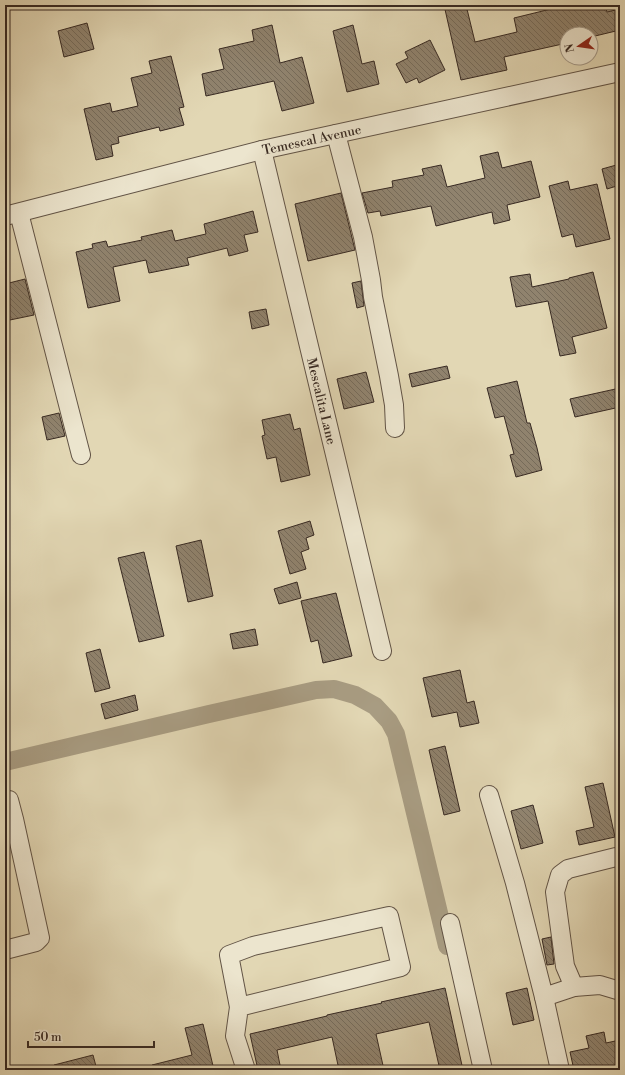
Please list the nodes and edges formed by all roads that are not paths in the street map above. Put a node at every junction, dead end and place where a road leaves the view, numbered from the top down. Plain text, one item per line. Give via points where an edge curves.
1 (620, 72) edge
2 (336, 134) junction
3 (262, 150) junction
4 (12, 215) edge
5 (395, 428) dead end
6 (81, 454) dead end
7 (382, 650) dead end
8 (489, 795) dead end
9 (5, 800) edge
10 (616, 857) dead end
11 (450, 923) dead end
12 (5, 950) edge
13 (574, 987) junction
14 (620, 991) edge
15 (544, 997) junction
16 (239, 1007) junction
17 (246, 1070) edge
18 (483, 1070) edge
19 (560, 1070) edge

1 - 2 street, Temescal Avenue
2 - 3 street, Temescal Avenue
2 - 5 street via 363,237 393,398
3 - 4 street, Temescal Avenue
3 - 7 street, Mescalita Lane
4 - 6 street via 45,317
8 - 15 street
9 - 12 street via 9,800 14,819 40,938 36,942
10 - 13 street via 568,869 560,875 555,892 565,966
11 - 18 street
13 - 14 street via 600,985
13 - 15 street
15 - 19 street
16 - 16 street via 401,967 388,916 253,946 229,955
16 - 17 street via 235,1036

